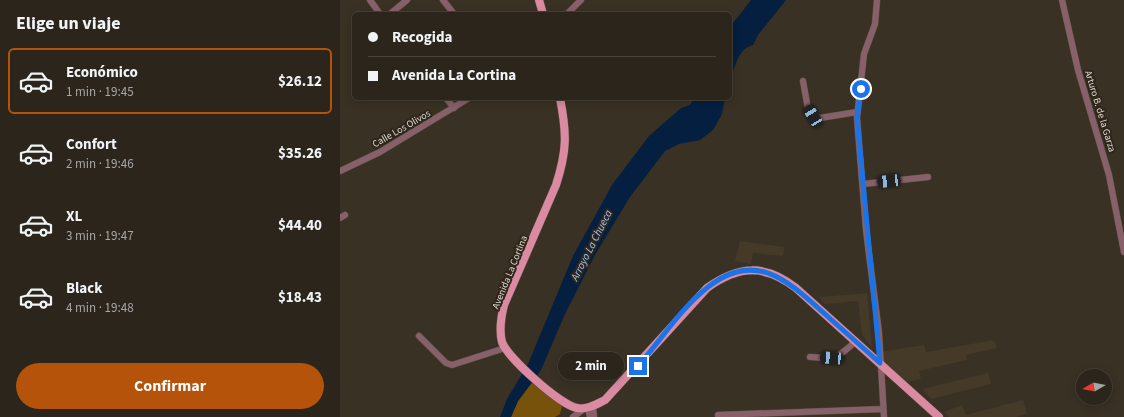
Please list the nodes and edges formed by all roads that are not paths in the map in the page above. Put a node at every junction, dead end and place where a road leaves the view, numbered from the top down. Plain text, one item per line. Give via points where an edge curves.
1 (370, 0) edge
2 (407, 0) edge
3 (443, 0) edge
4 (540, 0) edge
5 (581, 0) edge
6 (1062, 0) edge
7 (877, 1) edge
8 (379, 12) edge
9 (392, 12) edge
10 (452, 12) edge
11 (543, 12) edge
12 (569, 12) edge
13 (803, 81) dead end
14 (448, 100) edge
15 (466, 100) edge
16 (560, 100) edge
17 (454, 108) junction
18 (857, 112) junction
19 (340, 171) edge
20 (928, 176) dead end
21 (863, 184) junction
22 (1124, 252) edge
23 (418, 336) dead end
24 (856, 341) junction
25 (505, 348) junction
26 (810, 357) dead end
27 (880, 363) junction
28 (588, 408) junction
29 (883, 409) junction
30 (718, 415) dead end
31 (573, 417) edge
32 (590, 417) edge
33 (594, 417) edge
34 (884, 417) edge
35 (939, 417) edge

1 - 8 street
2 - 9 street
3 - 10 street
4 - 11 main road
5 - 12 street
6 - 22 street, Arturo B. de la Garza via 1078,70 1109,175
7 - 18 street via 874,24 864,54
13 - 18 street via 808,109 813,116 820,118
14 - 17 street
15 - 17 street, Calle Los Olivos
16 - 25 main road, Avenida La Cortina via 566,133 562,166 504,305 500,333
17 - 19 street, Calle Los Olivos via 380,152
18 - 21 street
20 - 21 street
21 - 27 street
23 - 25 street via 452,366
24 - 26 street via 839,357
24 - 27 main road
24 - 28 main road via 787,281 757,270 738,272 718,280 707,288 613,394
25 - 28 main road, Avenida La Cortina via 511,357 558,400 568,406
27 - 29 street
27 - 35 main road
28 - 31 street
28 - 32 street
28 - 33 street
29 - 30 street
29 - 34 street

